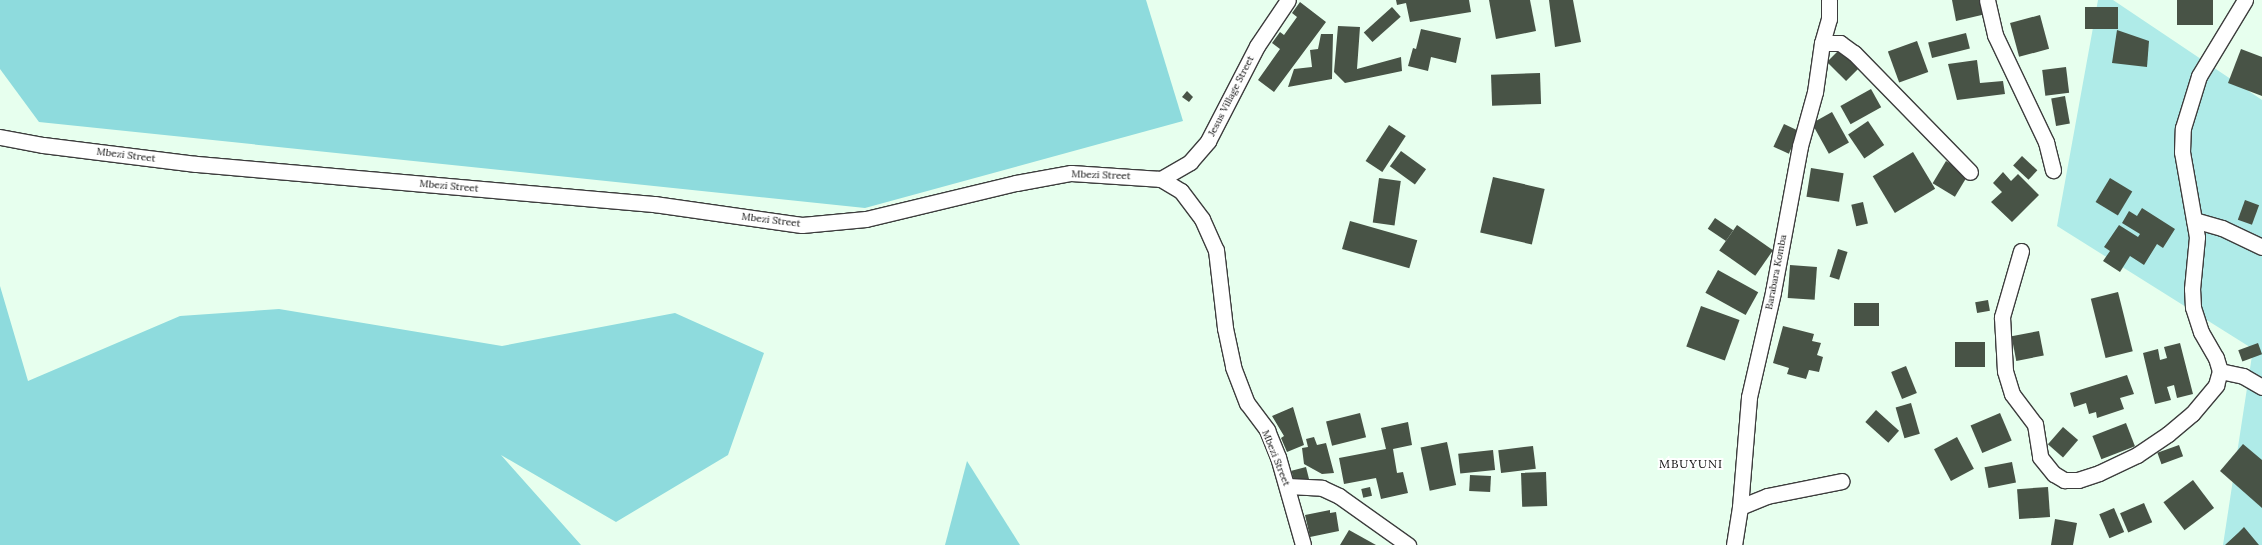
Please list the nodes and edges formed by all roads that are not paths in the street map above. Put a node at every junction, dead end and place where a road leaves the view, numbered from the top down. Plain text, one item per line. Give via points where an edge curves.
1 (1288, 0) edge
2 (1829, 0) edge
3 (1987, 0) edge
4 (2245, 0) edge
5 (1822, 42) junction
6 (0, 136) edge
7 (2053, 170) dead end
8 (1970, 172) dead end
9 (1160, 178) junction
10 (2194, 220) junction
11 (2262, 247) edge
12 (2021, 250) dead end
13 (2220, 371) junction
14 (2262, 388) edge
15 (1842, 481) dead end
16 (1288, 486) junction
17 (1740, 507) junction
18 (1303, 545) edge
19 (1408, 545) edge
20 (1734, 545) edge

1 - 9 street, Jesus Village Street via 1257,46 1208,141 1190,162
2 - 5 street, Barabara Komba via 1829,19
3 - 7 street via 1995,35 2046,142
4 - 10 street via 2199,76 2186,115 2182,152
5 - 8 street via 1840,43 1854,53
5 - 17 street, Barabara Komba via 1815,92 1800,146 1773,292 1750,397
6 - 9 street, Mbezi Street via 43,145 196,164 654,204 802,225 866,219 1071,173
9 - 16 street, Mbezi Street via 1181,191 1202,219 1216,250 1225,328 1233,367 1247,404 1267,430
10 - 11 street via 2222,228
10 - 13 street via 2197,237 2192,289 2193,308 2201,332 2216,358
12 - 13 street via 2002,317 2005,371 2012,394 2035,424 2040,457 2054,474 2064,480 2078,480 2137,455 2192,414 2216,385
13 - 14 street via 2243,376
15 - 17 street via 1773,495
16 - 18 street, Mbezi Street
16 - 19 street via 1322,488 1339,496
17 - 20 street, Barabara Komba

